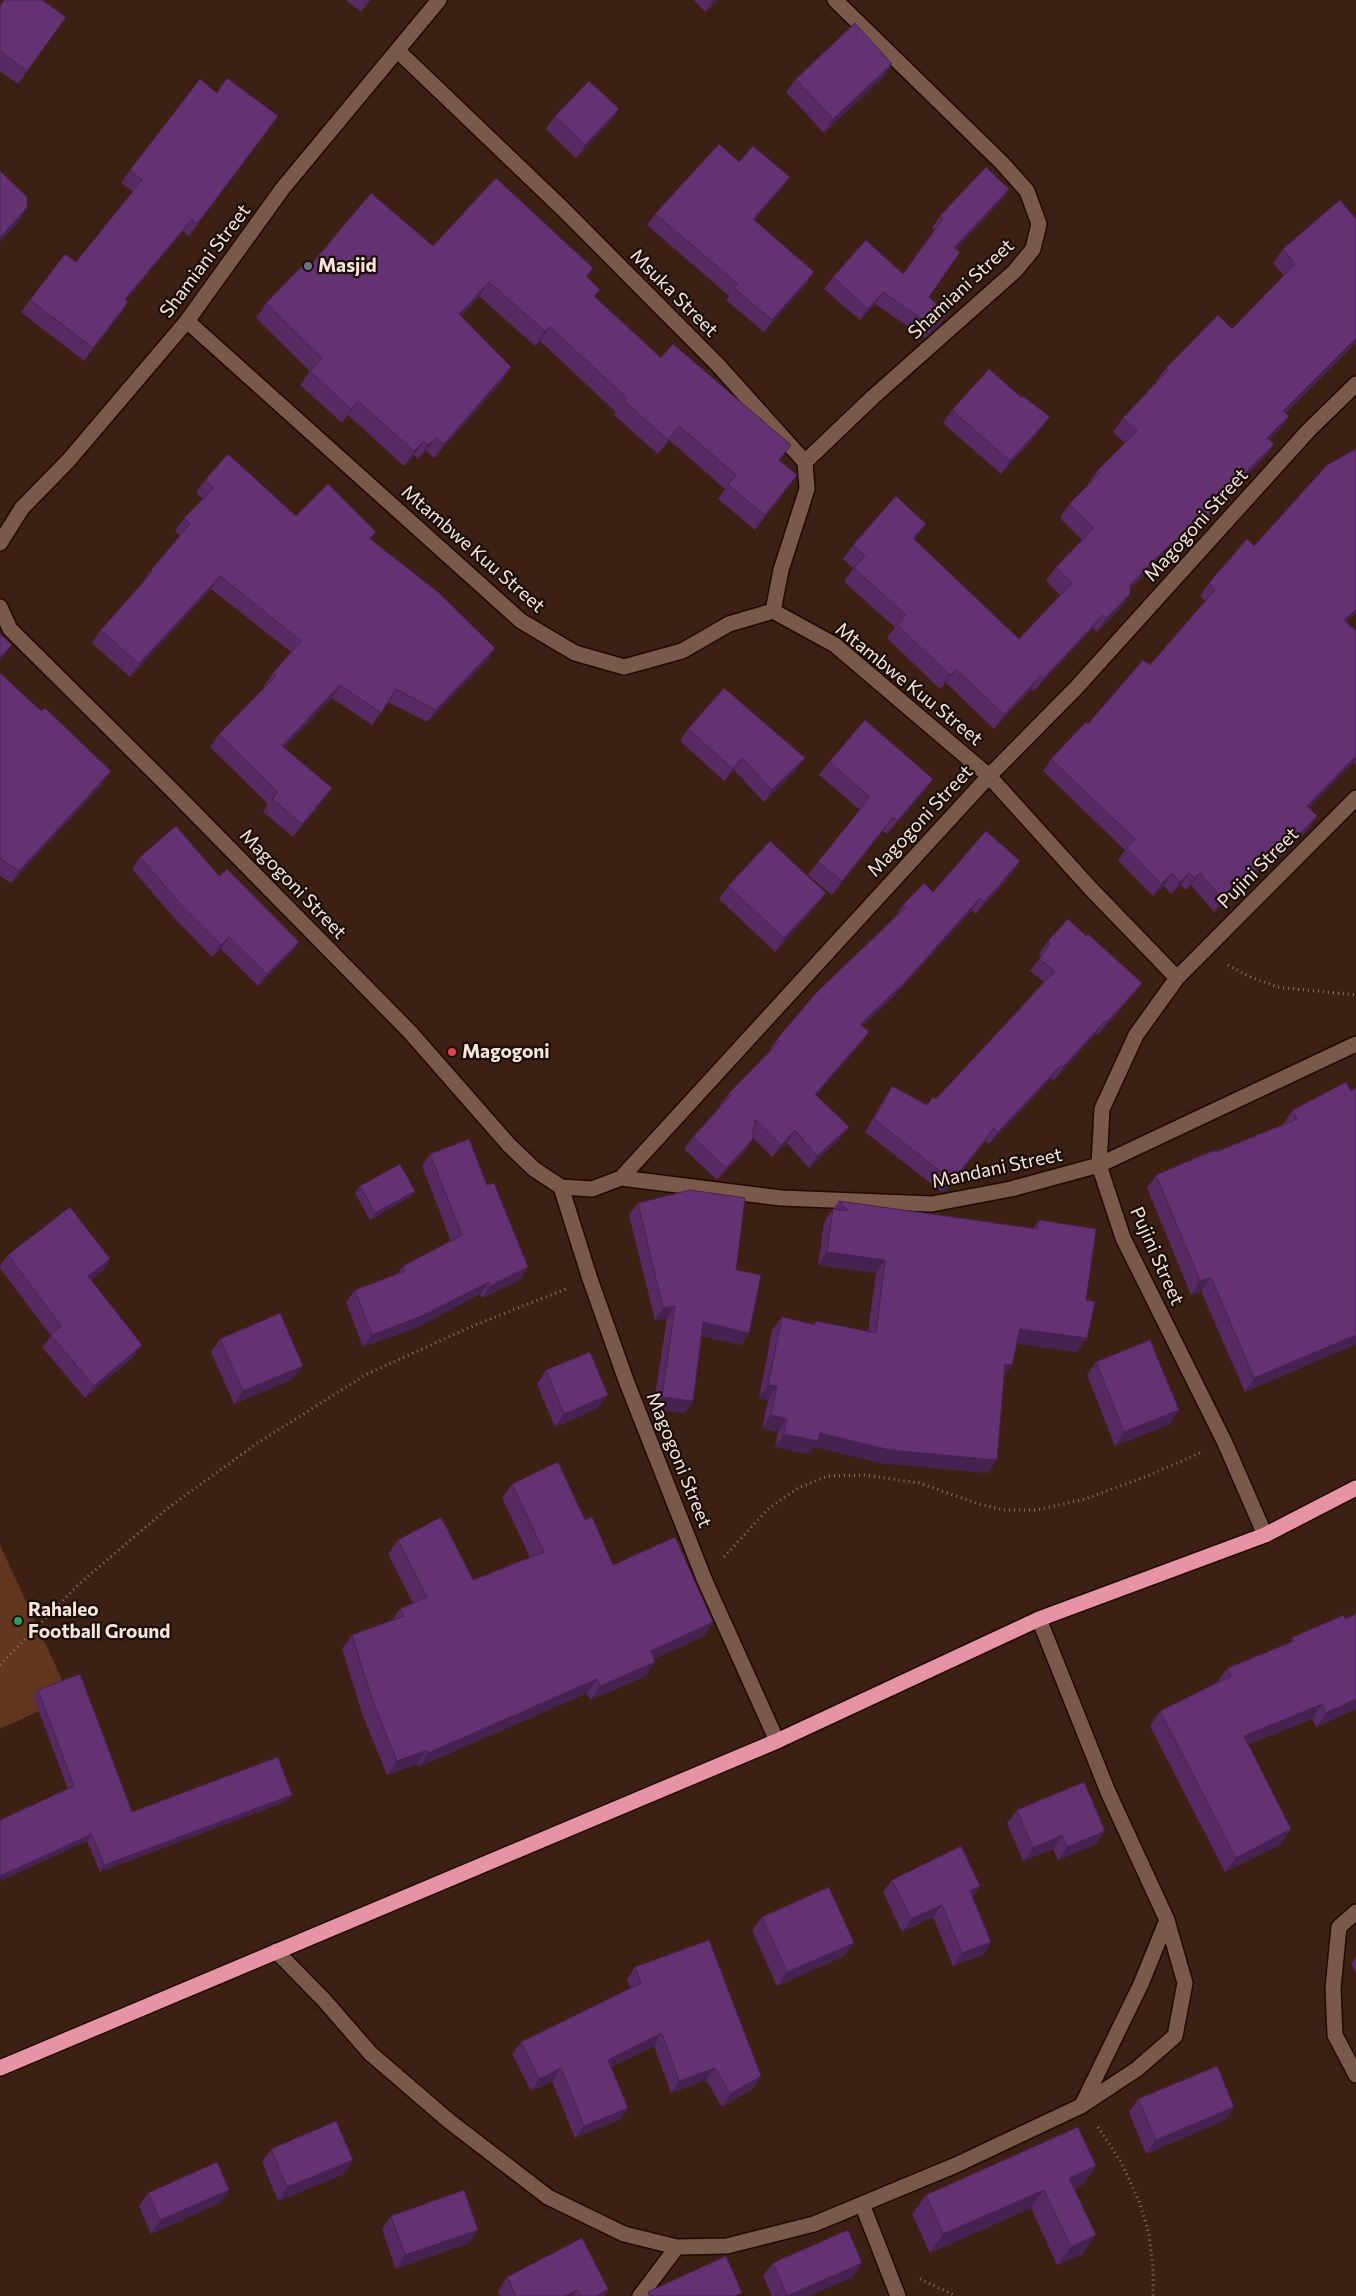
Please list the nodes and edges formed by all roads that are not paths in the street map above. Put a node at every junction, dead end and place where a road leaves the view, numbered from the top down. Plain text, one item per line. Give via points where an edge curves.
1 (439, 0) edge
2 (835, 0) edge
3 (398, 51) junction
4 (187, 321) junction
5 (1356, 384) edge
6 (805, 462) junction
7 (0, 543) edge
8 (0, 607) edge
9 (773, 611) junction
10 (989, 776) junction
11 (1356, 798) edge
12 (1177, 978) junction
13 (1356, 1044) edge
14 (1099, 1165) junction
15 (621, 1178) junction
16 (561, 1187) junction
17 (1356, 1488) edge
18 (1265, 1535) junction
19 (1040, 1618) junction
20 (776, 1741) junction
21 (1356, 1912) edge
22 (1166, 1920) junction
23 (276, 1951) junction
24 (0, 2068) edge
25 (1356, 2075) edge
26 (1081, 2106) junction
27 (862, 2204) junction
28 (678, 2247) junction
29 (640, 2296) edge
30 (898, 2296) edge

1 - 3 street, Shamiani Street
2 - 6 street, Shamiani Street via 1002,163 1027,191 1039,224 1032,249 1016,271 873,397
3 - 4 street, Shamiani Street via 283,188
3 - 6 street, Msuka Street via 562,208 710,357
4 - 7 street, Shamiani Street via 68,461 22,508
4 - 9 street, Mtambwe Kuu Street via 521,621 574,653 624,667 682,651 728,624
5 - 10 street, Magogoni Street via 1308,431 1076,688
6 - 9 street via 807,489 781,570
8 - 16 street, Magogoni Street via 10,629 410,1032 509,1146 534,1169
9 - 10 street, Mtambwe Kuu Street via 835,645
10 - 12 street, Mtambwe Kuu Street
10 - 15 street, Magogoni Street
11 - 12 street, Pujini Street
12 - 14 street, Pujini Street via 1136,1035 1102,1109
13 - 14 street, Mandani Street
14 - 15 street, Mandani Street via 1011,1189 932,1204 781,1198
14 - 18 street, Pujini Street via 1123,1238 1225,1442
15 - 16 street, Magogoni Street via 592,1189
16 - 20 street, Magogoni Street via 627,1383 705,1581
17 - 18 highway
18 - 19 highway
19 - 20 highway
19 - 22 street via 1108,1792
20 - 23 highway
21 - 25 street via 1339,1927 1333,1988 1335,2035
22 - 26 street via 1141,1984
22 - 26 street via 1185,1983 1175,2036 1137,2068
23 - 24 highway
23 - 28 street via 370,2053 448,2121 548,2197 624,2234
26 - 27 street via 956,2166
27 - 28 street via 814,2224 727,2246
27 - 30 street
28 - 29 street

